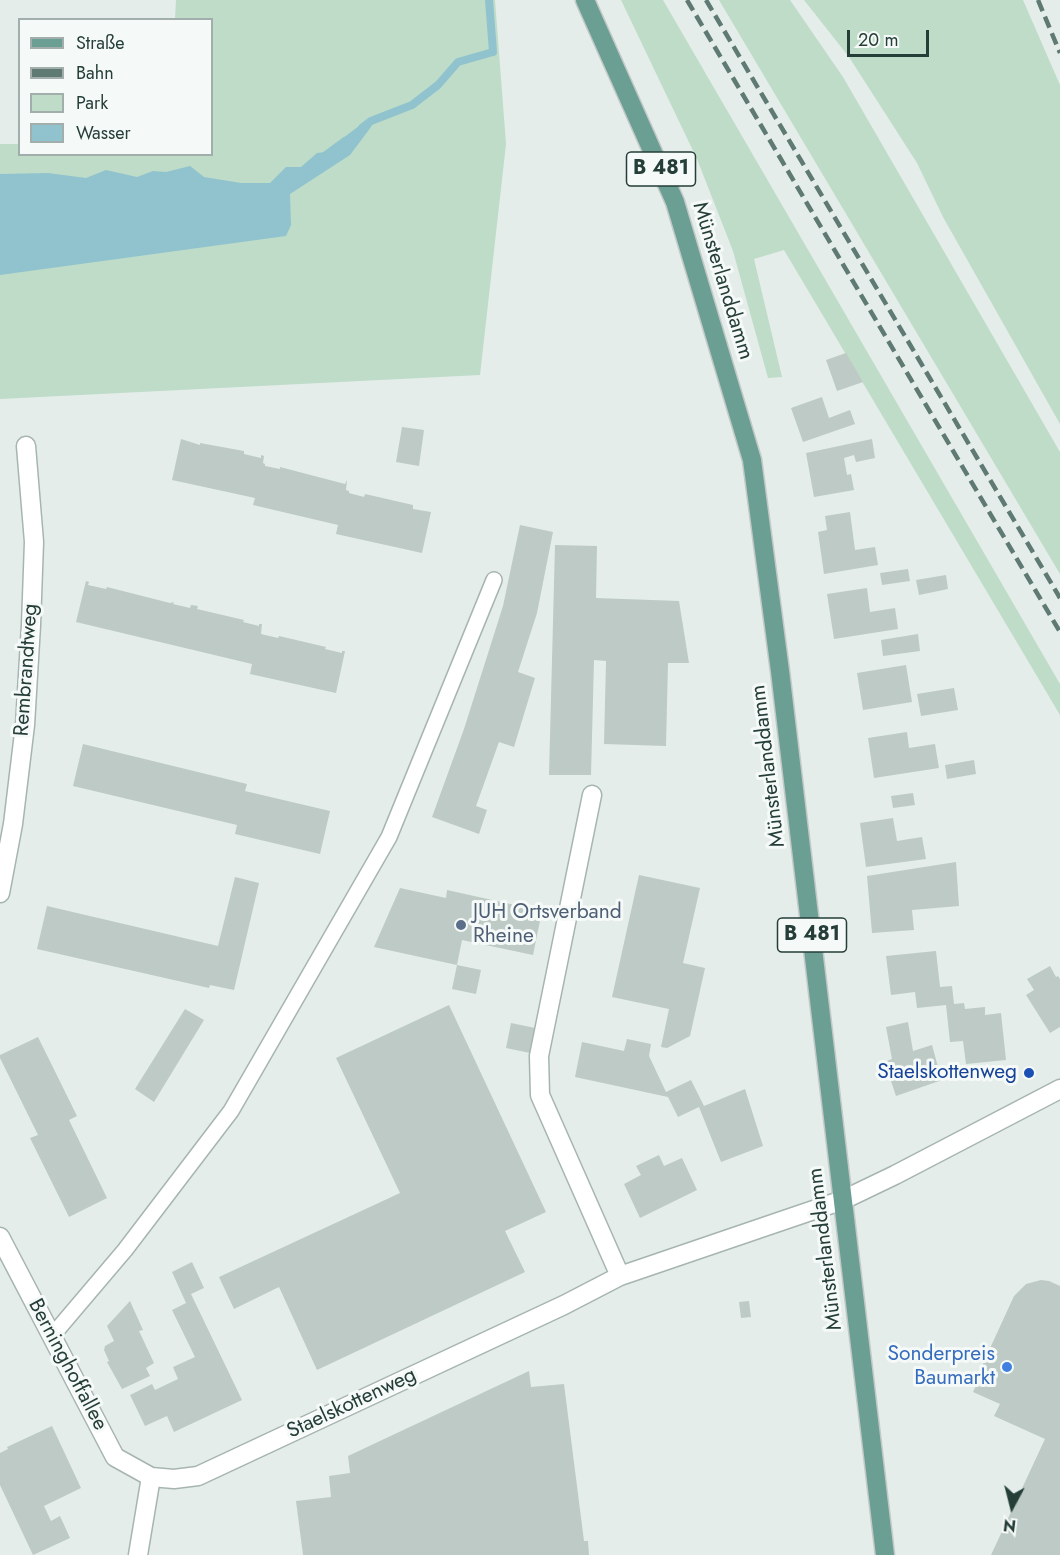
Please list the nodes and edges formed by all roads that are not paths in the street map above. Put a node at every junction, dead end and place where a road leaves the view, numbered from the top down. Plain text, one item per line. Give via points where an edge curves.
1 (585, 0) edge
2 (26, 446) dead end
3 (494, 580) dead end
4 (592, 795) dead end
5 (0, 893) edge
6 (1060, 1089) edge
7 (843, 1200) junction
8 (0, 1237) edge
9 (620, 1276) junction
10 (52, 1336) junction
11 (151, 1477) junction
12 (138, 1555) edge
13 (885, 1555) edge

1 - 7 main road, Münsterlanddamm / B 481 via 675,202 752,460
2 - 5 street, Rembrandtweg via 34,542 32,625 25,725
3 - 10 lane via 389,837 237,1101 125,1250
4 - 9 street via 539,1056 540,1095
6 - 7 street, Staelskottenweg
7 - 9 street, Staelskottenweg
7 - 13 main road, Münsterlanddamm / B 481
8 - 10 street, Berninghoffallee
9 - 11 street, Staelskottenweg via 198,1476
10 - 11 street, Berninghoffallee via 115,1456
11 - 12 street

